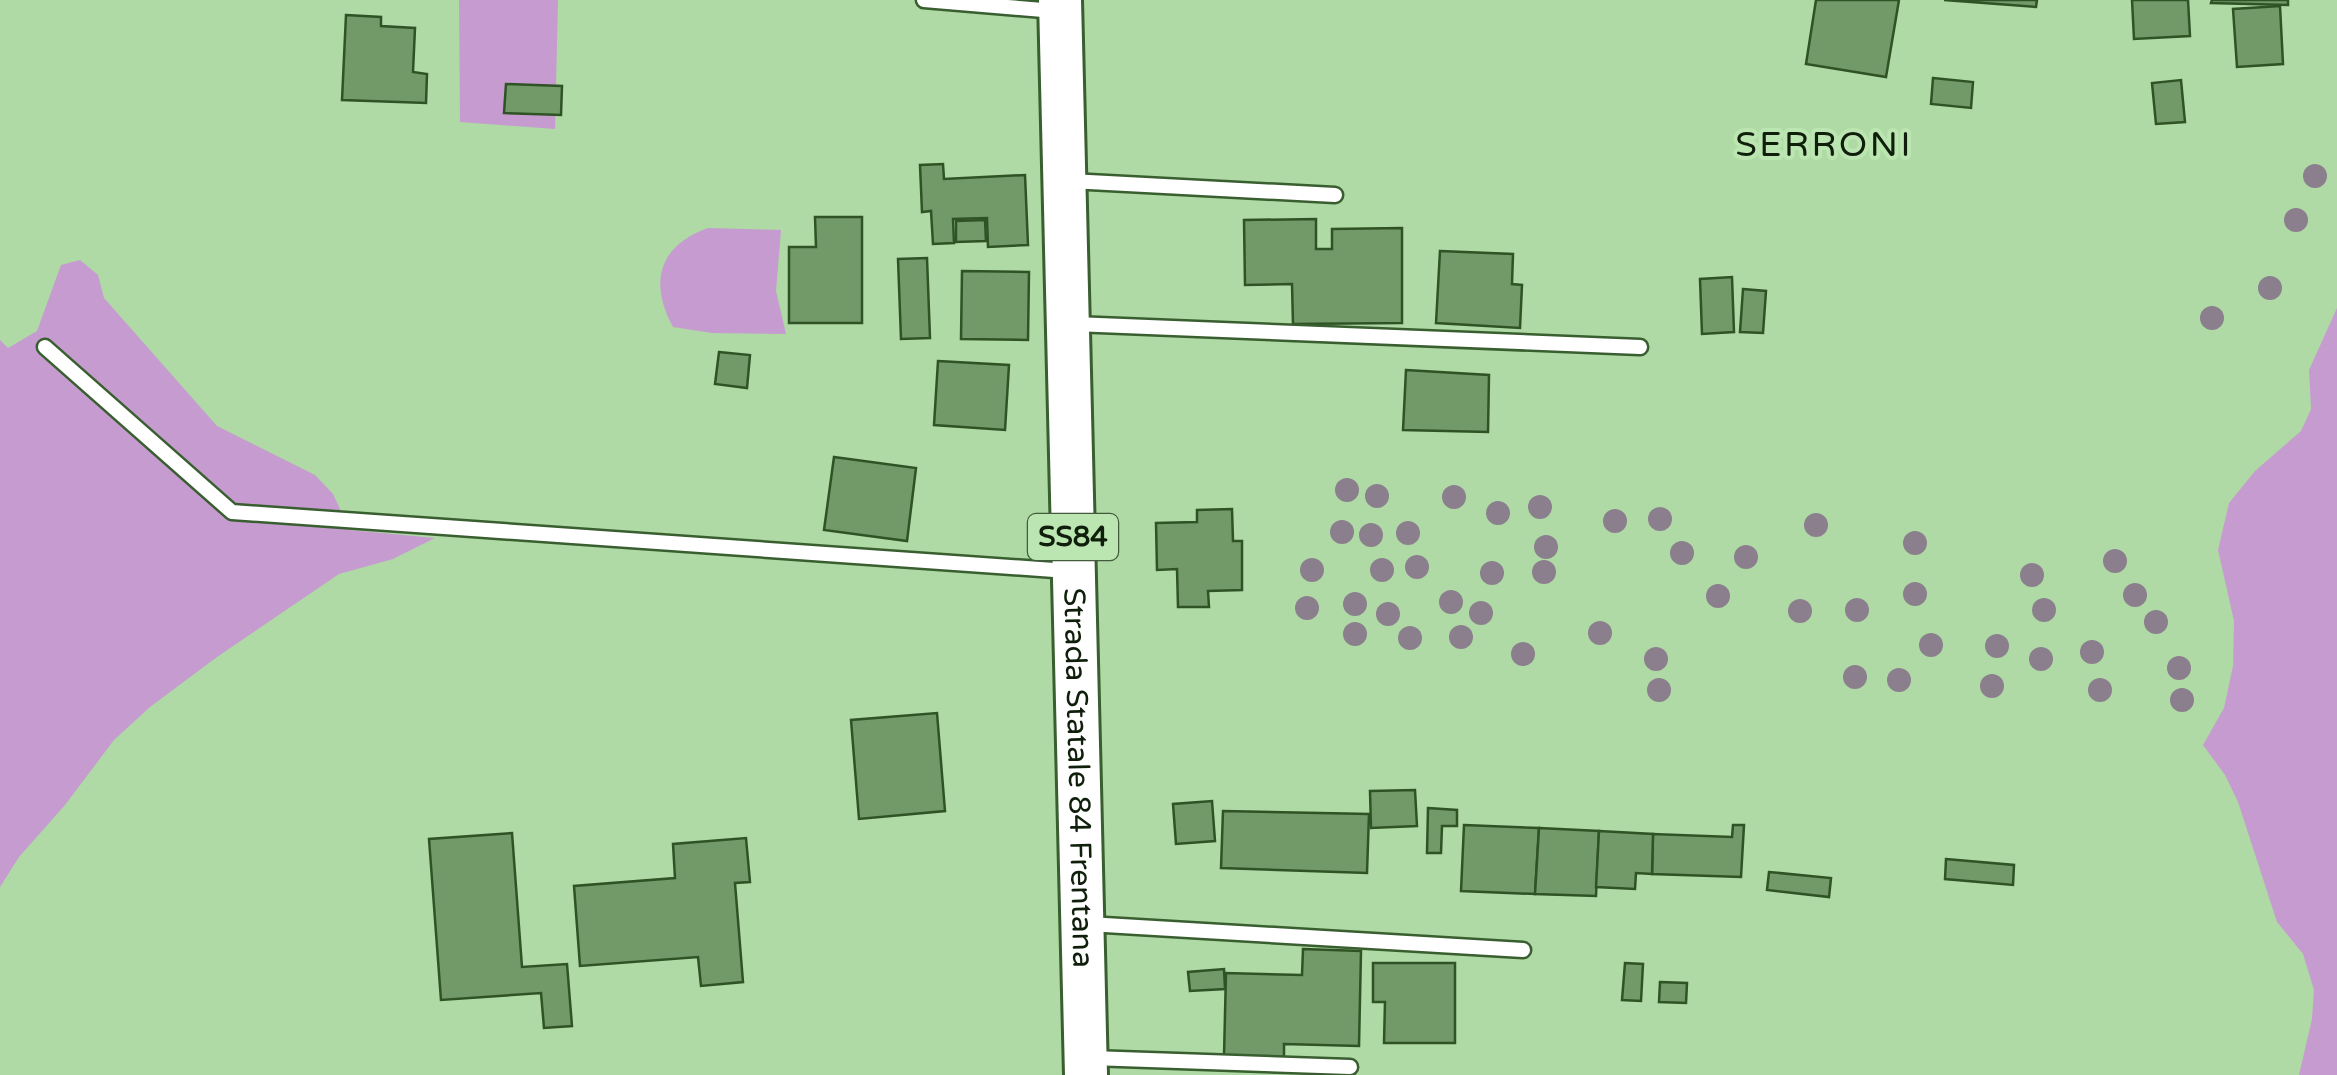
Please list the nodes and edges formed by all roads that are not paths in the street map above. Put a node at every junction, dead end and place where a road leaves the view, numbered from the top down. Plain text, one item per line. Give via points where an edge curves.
1 (924, 0) edge
2 (1060, 6) edge
3 (1064, 180) junction
4 (1335, 195) dead end
5 (1068, 324) junction
6 (44, 347) dead end
7 (1640, 347) dead end
8 (1074, 571) junction
9 (1082, 924) junction
10 (1523, 950) dead end
11 (1086, 1066) edge
12 (1350, 1067) dead end

1 - 2 lane
2 - 3 main road, Strada Statale 84 Frentana / SS84
3 - 4 lane
3 - 5 main road, Strada Statale 84 Frentana / SS84
5 - 7 lane
5 - 8 main road, Strada Statale 84 Frentana / SS84
6 - 8 lane via 232,512
8 - 9 main road, Strada Statale 84 Frentana / SS84
9 - 10 lane
9 - 11 main road, Strada Statale 84 Frentana / SS84
11 - 12 lane

